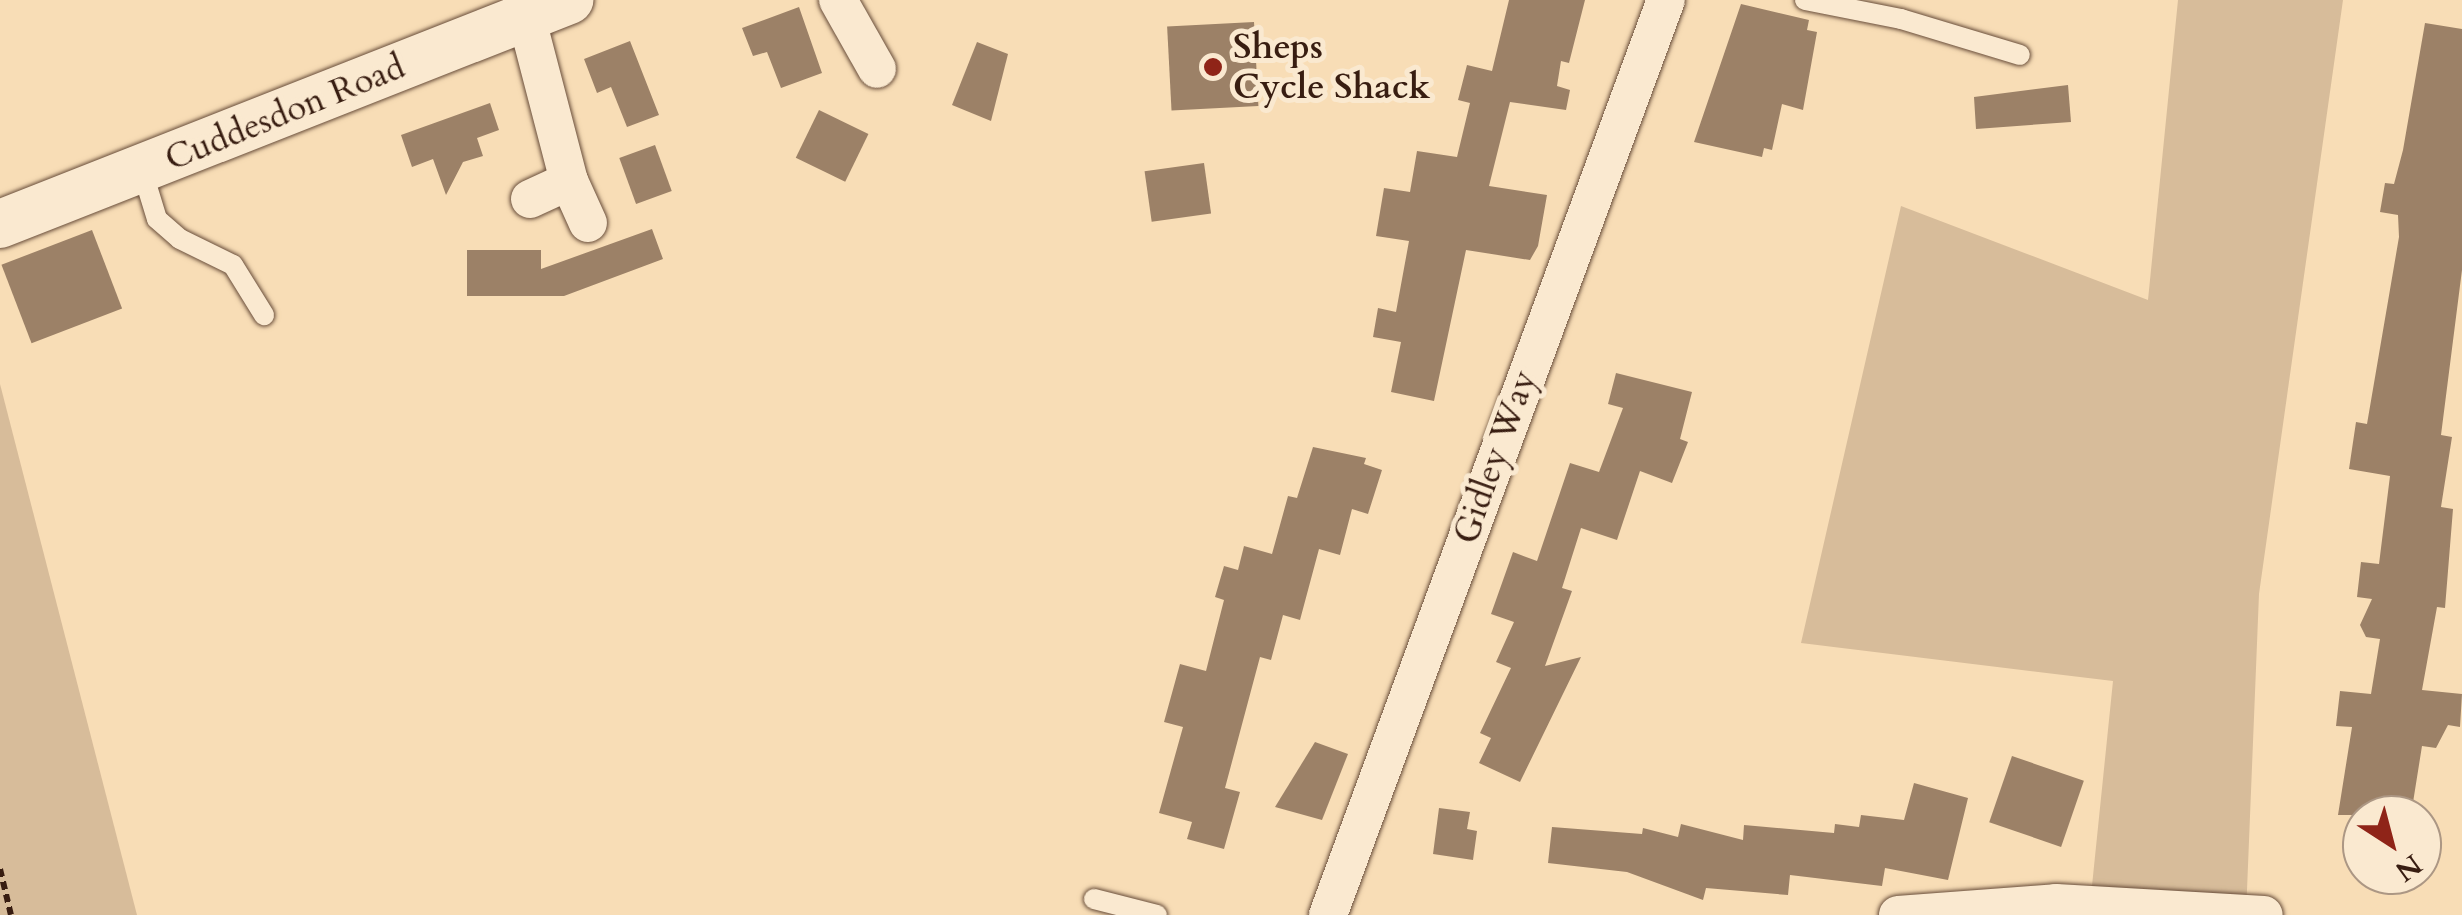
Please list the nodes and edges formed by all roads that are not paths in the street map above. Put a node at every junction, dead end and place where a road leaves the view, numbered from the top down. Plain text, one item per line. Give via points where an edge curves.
1 (838, 0) edge
2 (1666, 0) edge
3 (1805, 0) edge
4 (548, 8) edge
5 (2020, 55) dead end
6 (877, 69) dead end
7 (142, 170) junction
8 (570, 182) junction
9 (530, 199) dead end
10 (588, 222) dead end
11 (0, 224) edge
12 (264, 315) dead end
13 (1094, 899) dead end
14 (1157, 915) edge
15 (1328, 915) edge
16 (1898, 915) edge
17 (2264, 915) edge

1 - 6 street
2 - 15 street, Gidley Way
3 - 5 lane via 1901,19
4 - 7 street, Cuddesdon Road
4 - 8 street
7 - 11 street, Cuddesdon Road
7 - 12 lane via 157,218 180,239 233,265
8 - 9 street
8 - 10 street
13 - 14 lane
16 - 17 street via 2056,902

